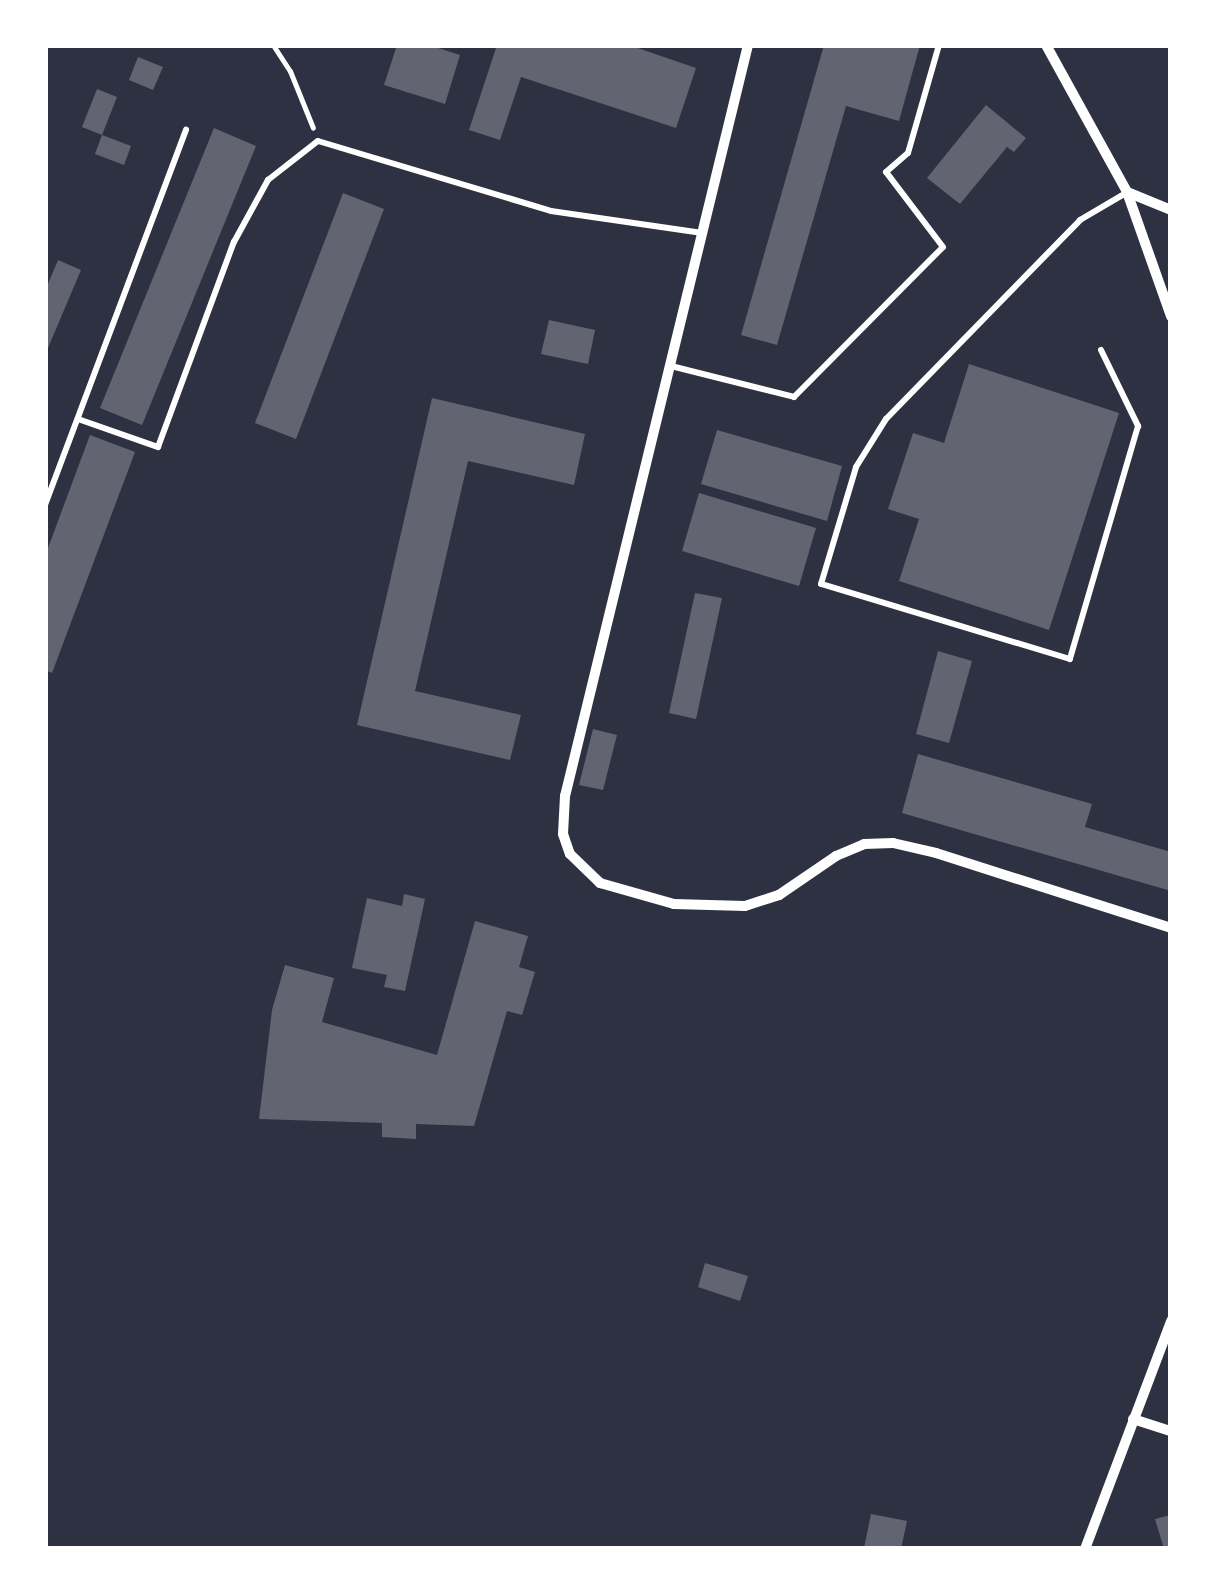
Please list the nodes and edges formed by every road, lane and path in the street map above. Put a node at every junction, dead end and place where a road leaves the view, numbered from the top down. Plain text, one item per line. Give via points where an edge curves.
1 (273, 45) edge
2 (748, 45) edge
3 (938, 45) edge
4 (1046, 45) edge
5 (186, 130) dead end
6 (318, 141) junction
7 (1127, 192) junction
8 (1171, 210) edge
9 (703, 233) junction
10 (1171, 316) edge
11 (1101, 350) dead end
12 (670, 366) junction
13 (78, 418) junction
14 (45, 505) edge
15 (1171, 928) edge
16 (1171, 1321) edge
17 (1133, 1419) junction
18 (1171, 1431) edge
19 (1085, 1549) edge

1 - 6 path
2 - 9 street
3 - 12 lane via 908,152 886,172 943,247 794,397
4 - 7 street
5 - 13 lane
6 - 9 lane via 551,210
6 - 13 lane via 268,180 234,242 158,447
7 - 8 street
7 - 10 street
7 - 11 lane via 1080,220 886,419 856,468 821,584 1070,658 1138,426
9 - 12 street
12 - 15 street via 565,796 563,834 584,872 600,883 674,904 745,906 779,896 864,844 894,843
13 - 14 lane
16 - 17 street
17 - 18 street
17 - 19 street

